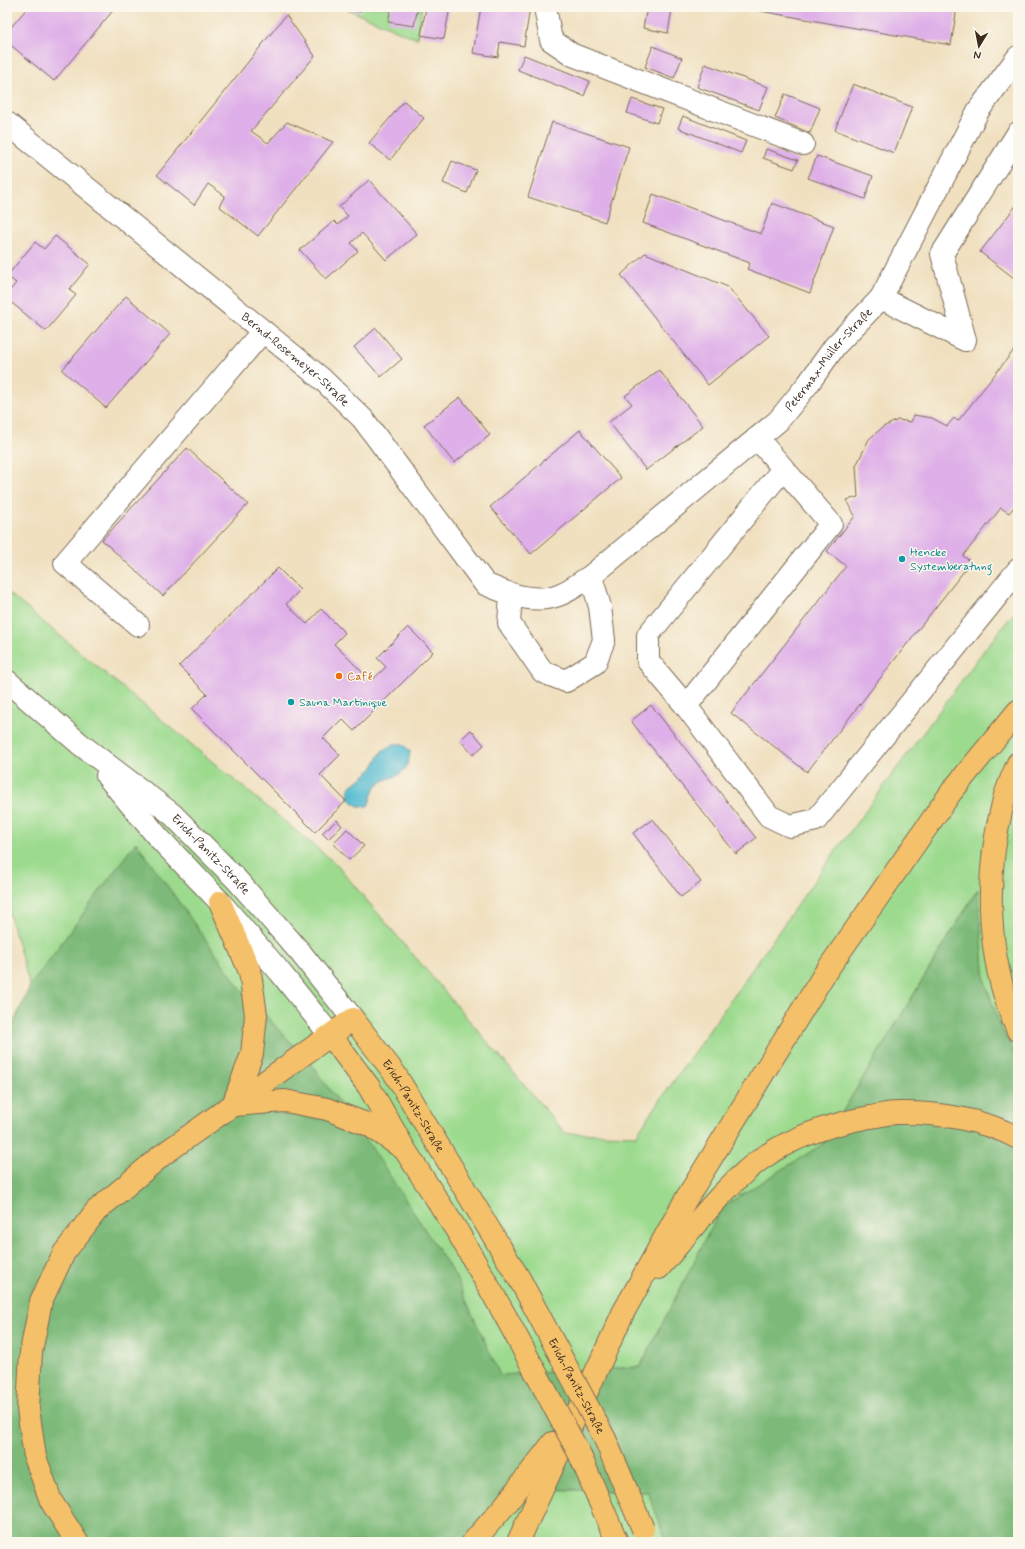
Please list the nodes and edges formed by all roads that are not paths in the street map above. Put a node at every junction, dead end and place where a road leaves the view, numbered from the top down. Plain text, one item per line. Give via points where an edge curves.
1 (544, 7) edge
2 (1018, 56) edge
3 (7, 123) edge
4 (1018, 133) edge
5 (803, 144) dead end
6 (882, 298) junction
7 (263, 331) junction
8 (757, 438) junction
9 (783, 468) junction
10 (1018, 570) edge
11 (591, 576) junction
12 (511, 595) junction
13 (560, 595) joint
14 (138, 625) dead end
15 (7, 682) edge
16 (686, 706) junction
17 (1018, 711) edge
18 (80, 744) junction
19 (1018, 763) edge
20 (220, 902) junction
21 (353, 1019) junction
22 (1018, 1031) edge
23 (331, 1036) junction
24 (233, 1104) junction
25 (1018, 1138) edge
26 (405, 1150) junction
27 (623, 1313) junction
28 (577, 1412) junction
29 (646, 1536) edge
30 (77, 1542) edge
31 (473, 1542) edge
32 (518, 1542) edge
33 (617, 1542) edge

1 - 5 street via 551,40 573,55
2 - 6 street, Petermax-Müller-Straße via 978,110
3 - 7 street, Bernd-Rosemeyer-Straße
4 - 6 street via 942,254 966,340
6 - 8 street, Petermax-Müller-Straße via 835,346 778,421
7 - 12 street, Bernd-Rosemeyer-Straße via 322,379 363,419 485,584
7 - 14 street via 65,562
8 - 9 street
8 - 11 street, Petermax-Müller-Straße
9 - 16 street via 648,635 648,660
9 - 16 street via 831,524
10 - 16 street via 816,820 790,826 769,816
11 - 12 street via 600,607 604,640 595,662 566,681 543,672 509,623
11 - 13 street, Petermax-Müller-Straße
12 - 13 street, Bernd-Rosemeyer-Straße via 536,599
15 - 18 street, Erich-Panitz-Straße
17 - 27 main road via 952,791 825,972 686,1199
18 - 20 street, Erich-Panitz-Straße via 158,837
18 - 21 street, Erich-Panitz-Straße via 172,814 237,880 300,952
19 - 22 main road via 1003,801 994,846 991,891 993,936 1000,979
20 - 23 street, Erich-Panitz-Straße
20 - 24 main road via 250,972 256,1015 252,1054
21 - 23 main road
21 - 29 main road, Erich-Panitz-Straße, bridge via 395,1074 520,1280 605,1439
23 - 24 main road
23 - 26 main road, Erich-Panitz-Straße via 369,1087
24 - 26 main road via 285,1101 327,1109 369,1125
24 - 30 main road via 161,1156 96,1211 64,1253 42,1301 31,1352 28,1408 36,1457 43,1479 51,1500
25 - 27 main road via 957,1117 896,1112 841,1122 791,1140 747,1170 706,1212
26 - 33 main road, Erich-Panitz-Straße, bridge via 459,1234 506,1317 579,1453
27 - 28 main road
28 - 31 main road via 506,1504
28 - 32 main road

